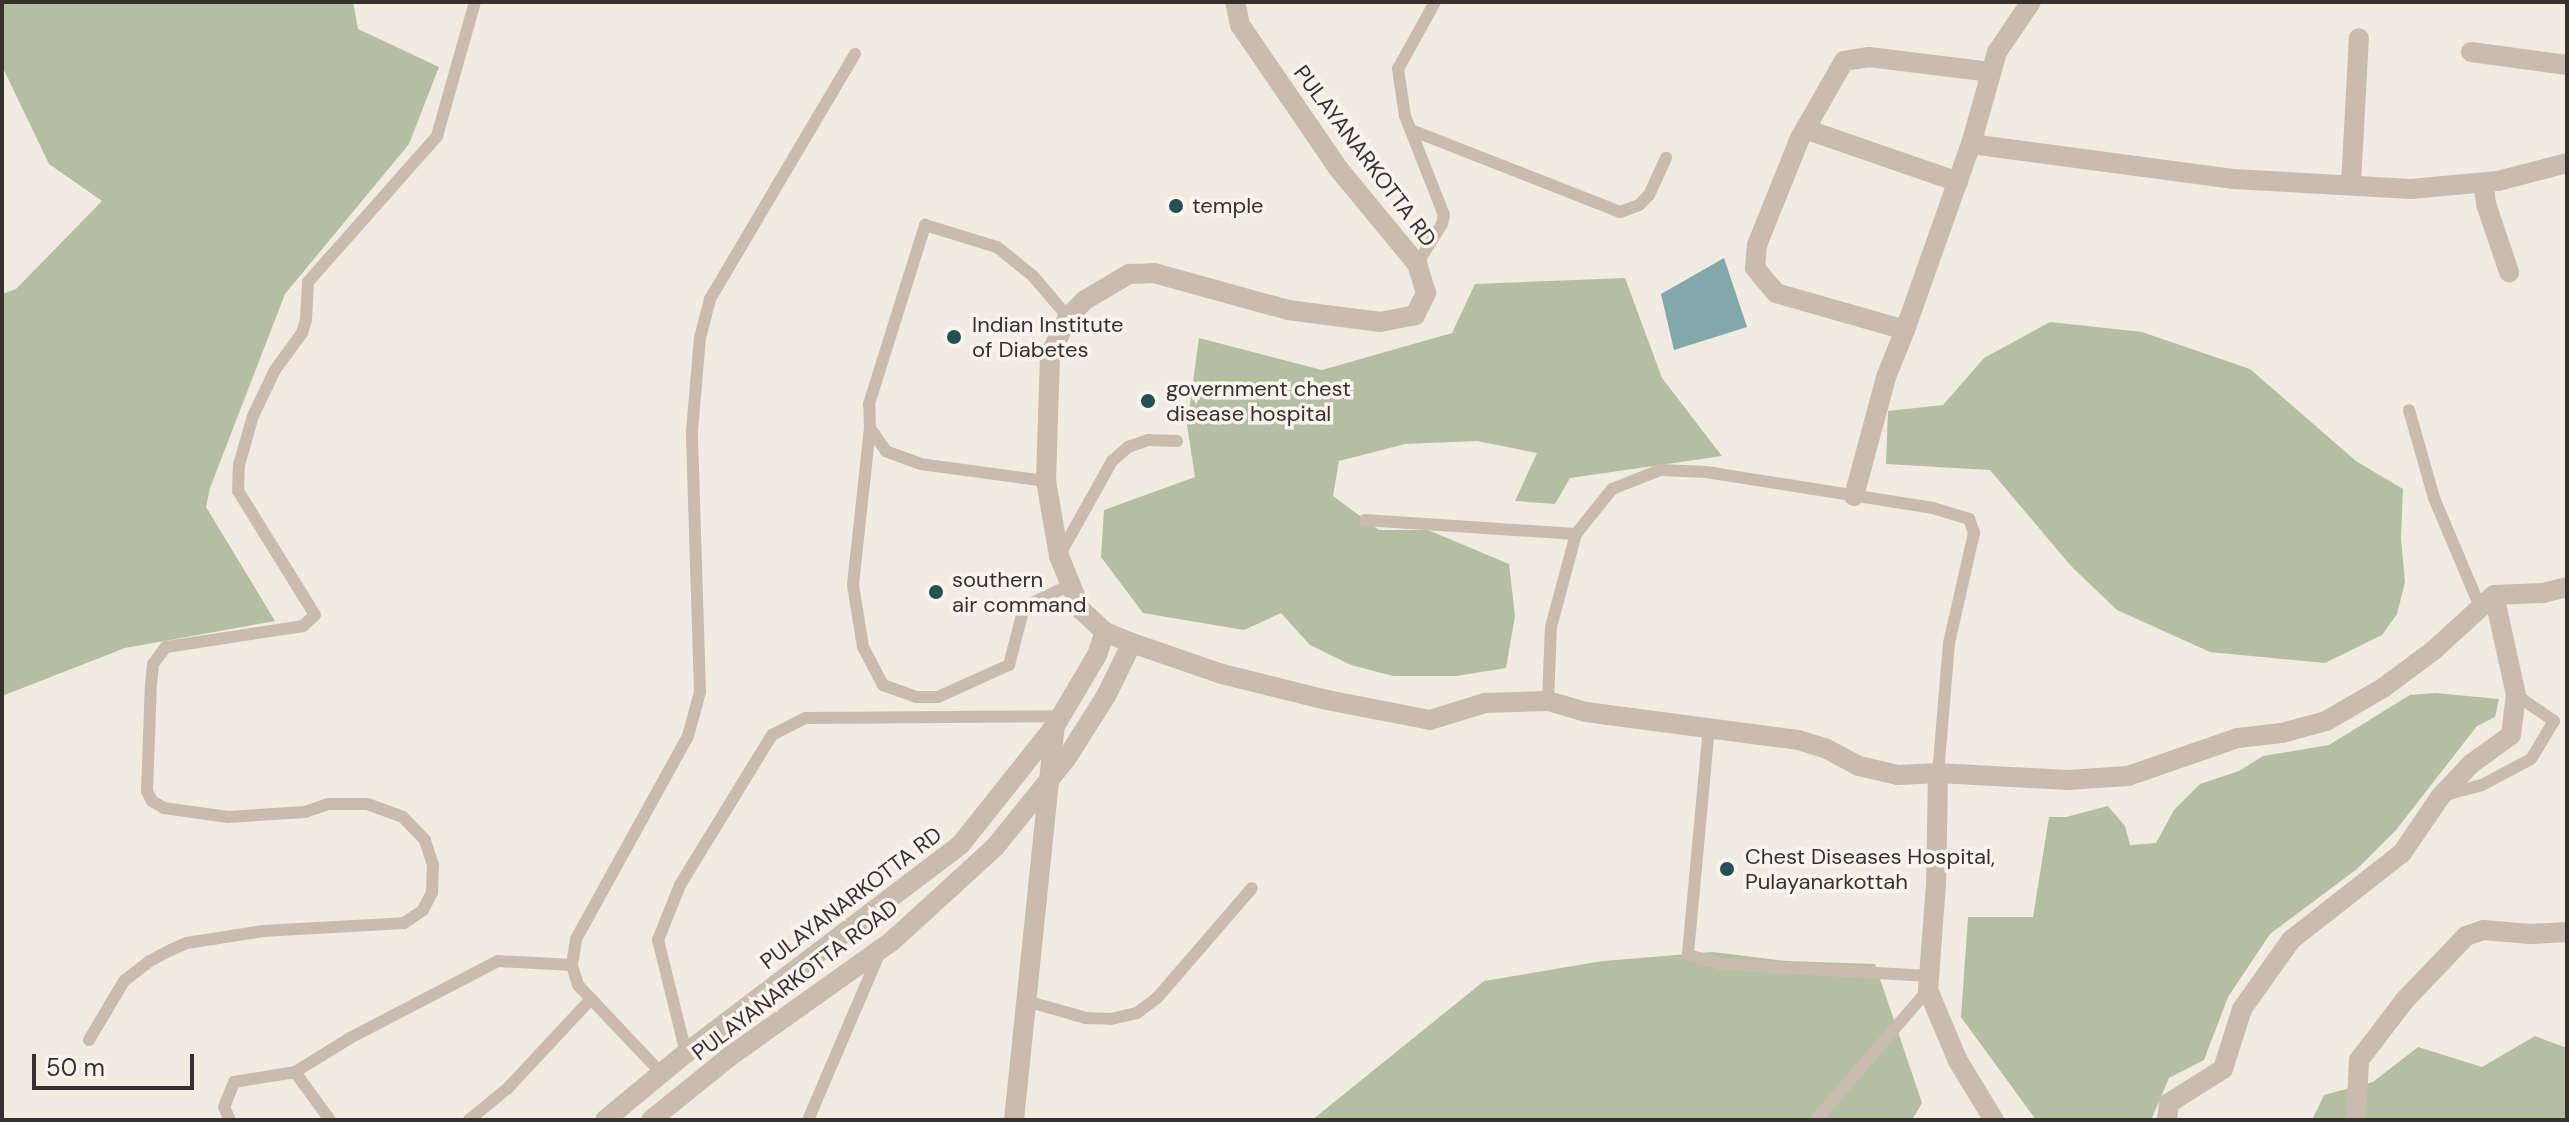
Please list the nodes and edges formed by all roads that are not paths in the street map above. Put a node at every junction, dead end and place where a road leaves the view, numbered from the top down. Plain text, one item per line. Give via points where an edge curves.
1 (475, 2) edge
2 (1235, 2) edge
3 (1435, 2) edge
4 (2031, 2) edge
5 (2359, 38) dead end
6 (2471, 52) dead end
7 (855, 54) dead end
8 (2567, 65) edge
9 (1991, 72) junction
10 (1805, 129) junction
11 (1411, 130) junction
12 (1971, 144) junction
13 (1666, 158) dead end
14 (2567, 163) edge
15 (1958, 182) junction
16 (2483, 183) junction
17 (2351, 184) junction
18 (1417, 264) junction
19 (2509, 272) dead end
20 (1068, 317) junction
21 (1905, 330) junction
22 (2409, 410) dead end
23 (870, 428) junction
24 (1177, 441) dead end
25 (1046, 481) junction
26 (1854, 496) junction
27 (1365, 520) dead end
28 (1576, 534) junction
29 (1059, 556) junction
30 (1070, 585) junction
31 (2567, 587) edge
32 (2487, 601) junction
33 (1105, 632) junction
34 (1132, 643) junction
35 (2516, 695) junction
36 (1548, 701) junction
37 (1058, 721) junction
38 (1709, 727) junction
39 (1938, 773) junction
40 (1050, 779) junction
41 (2440, 797) junction
42 (1252, 888) dead end
43 (2567, 932) edge
44 (881, 949) junction
45 (572, 965) junction
46 (1928, 983) junction
47 (591, 999) junction
48 (1026, 1001) junction
49 (89, 1040) dead end
50 (686, 1053) junction
51 (295, 1072) junction
52 (663, 1075) junction
53 (230, 1120) edge
54 (330, 1120) edge
55 (469, 1120) edge
56 (605, 1120) edge
57 (651, 1120) edge
58 (808, 1120) edge
59 (1014, 1120) edge
60 (1816, 1120) edge
61 (1994, 1120) edge
62 (2167, 1120) edge
63 (2356, 1120) edge

1 - 49 lane via 437,136 308,282 302,333 275,370 253,416 239,465 238,491 315,615 303,626 166,647 153,664 151,684 147,791 152,801 164,808 228,817 367,804 403,817 425,840 433,865 432,892 423,910 404,923 263,931 187,943 124,981
2 - 18 street, PULAYANARKOTTA RD via 1240,25 1338,168
3 - 11 lane via 1398,69
4 - 9 street via 1997,52
5 - 17 street
6 - 8 street
7 - 45 lane via 710,299 700,338 692,431 700,692 688,736 576,939
9 - 10 street via 1869,57 1844,61
9 - 12 street
10 - 15 street
10 - 21 street via 1757,245 1755,268 1776,293
11 - 13 lane via 1620,212 1649,195
11 - 18 lane via 1444,215
12 - 15 street
12 - 17 street via 2233,179
14 - 16 street
15 - 21 street
16 - 17 street via 2411,189
16 - 19 street
18 - 20 street, PULAYANARKOTTA RD via 1426,293 1415,315 1380,322 1288,310 1154,273 1129,274 1085,300
20 - 23 lane via 1033,276 997,247 925,225 869,404
20 - 25 street, PULAYANARKOTTA RD via 1050,355
21 - 26 street via 1886,377
22 - 32 lane via 2434,498
23 - 25 lane via 886,451 921,464
23 - 30 lane via 853,585 863,647 883,685 916,697 938,697 1009,665 1024,607
24 - 29 lane via 1148,440 1128,447 1112,461
25 - 29 street, PULAYANARKOTTA RD
26 - 28 lane via 1706,472 1660,470 1612,489
26 - 39 lane via 1958,514 1969,519 1974,533 1949,643
27 - 28 lane
28 - 36 lane via 1551,627
29 - 30 street, PULAYANARKOTTA RD
30 - 33 street, PULAYANARKOTTA RD via 1081,610
31 - 32 street
32 - 35 street
32 - 39 street, PULAYANARKOTTA RD via 2434,650 2326,721 2238,738 2128,776 2068,780
33 - 34 street, PULAYANARKOTTA RD
33 - 37 street, PULAYANARKOTTA RD
34 - 36 street, PULAYANARKOTTA RD via 1222,674 1430,720 1485,703
34 - 40 street, PULAYANARKOTTA ROAD via 1106,696
35 - 41 street via 2511,735 2471,764
35 - 41 lane via 2554,721 2531,759 2482,785
36 - 38 street, PULAYANARKOTTA RD via 1586,712
37 - 40 street
37 - 50 street, PULAYANARKOTTA RD via 961,844
37 - 50 lane via 806,718 772,735 680,885 658,940
38 - 39 street, PULAYANARKOTTA RD via 1798,740 1859,766 1898,775
38 - 46 lane via 1688,955 1721,964
39 - 46 street
40 - 44 street, PULAYANARKOTTA ROAD via 995,847
40 - 48 street
41 - 62 street via 2402,853 2291,940 2242,1009 2223,1069 2169,1103
42 - 48 lane via 1157,998 1137,1013 1086,1018
43 - 63 street via 2483,930 2466,936 2413,990 2359,1060
44 - 57 street, PULAYANARKOTTA ROAD via 729,1057
44 - 58 lane
45 - 47 lane via 578,985
45 - 51 lane via 498,961
46 - 60 lane
46 - 61 street via 1958,1061
47 - 52 lane
47 - 55 lane via 508,1088
48 - 59 street
50 - 52 street, PULAYANARKOTTA RD
51 - 53 lane via 234,1082 224,1107
51 - 54 lane
52 - 56 street, PULAYANARKOTTA RD

